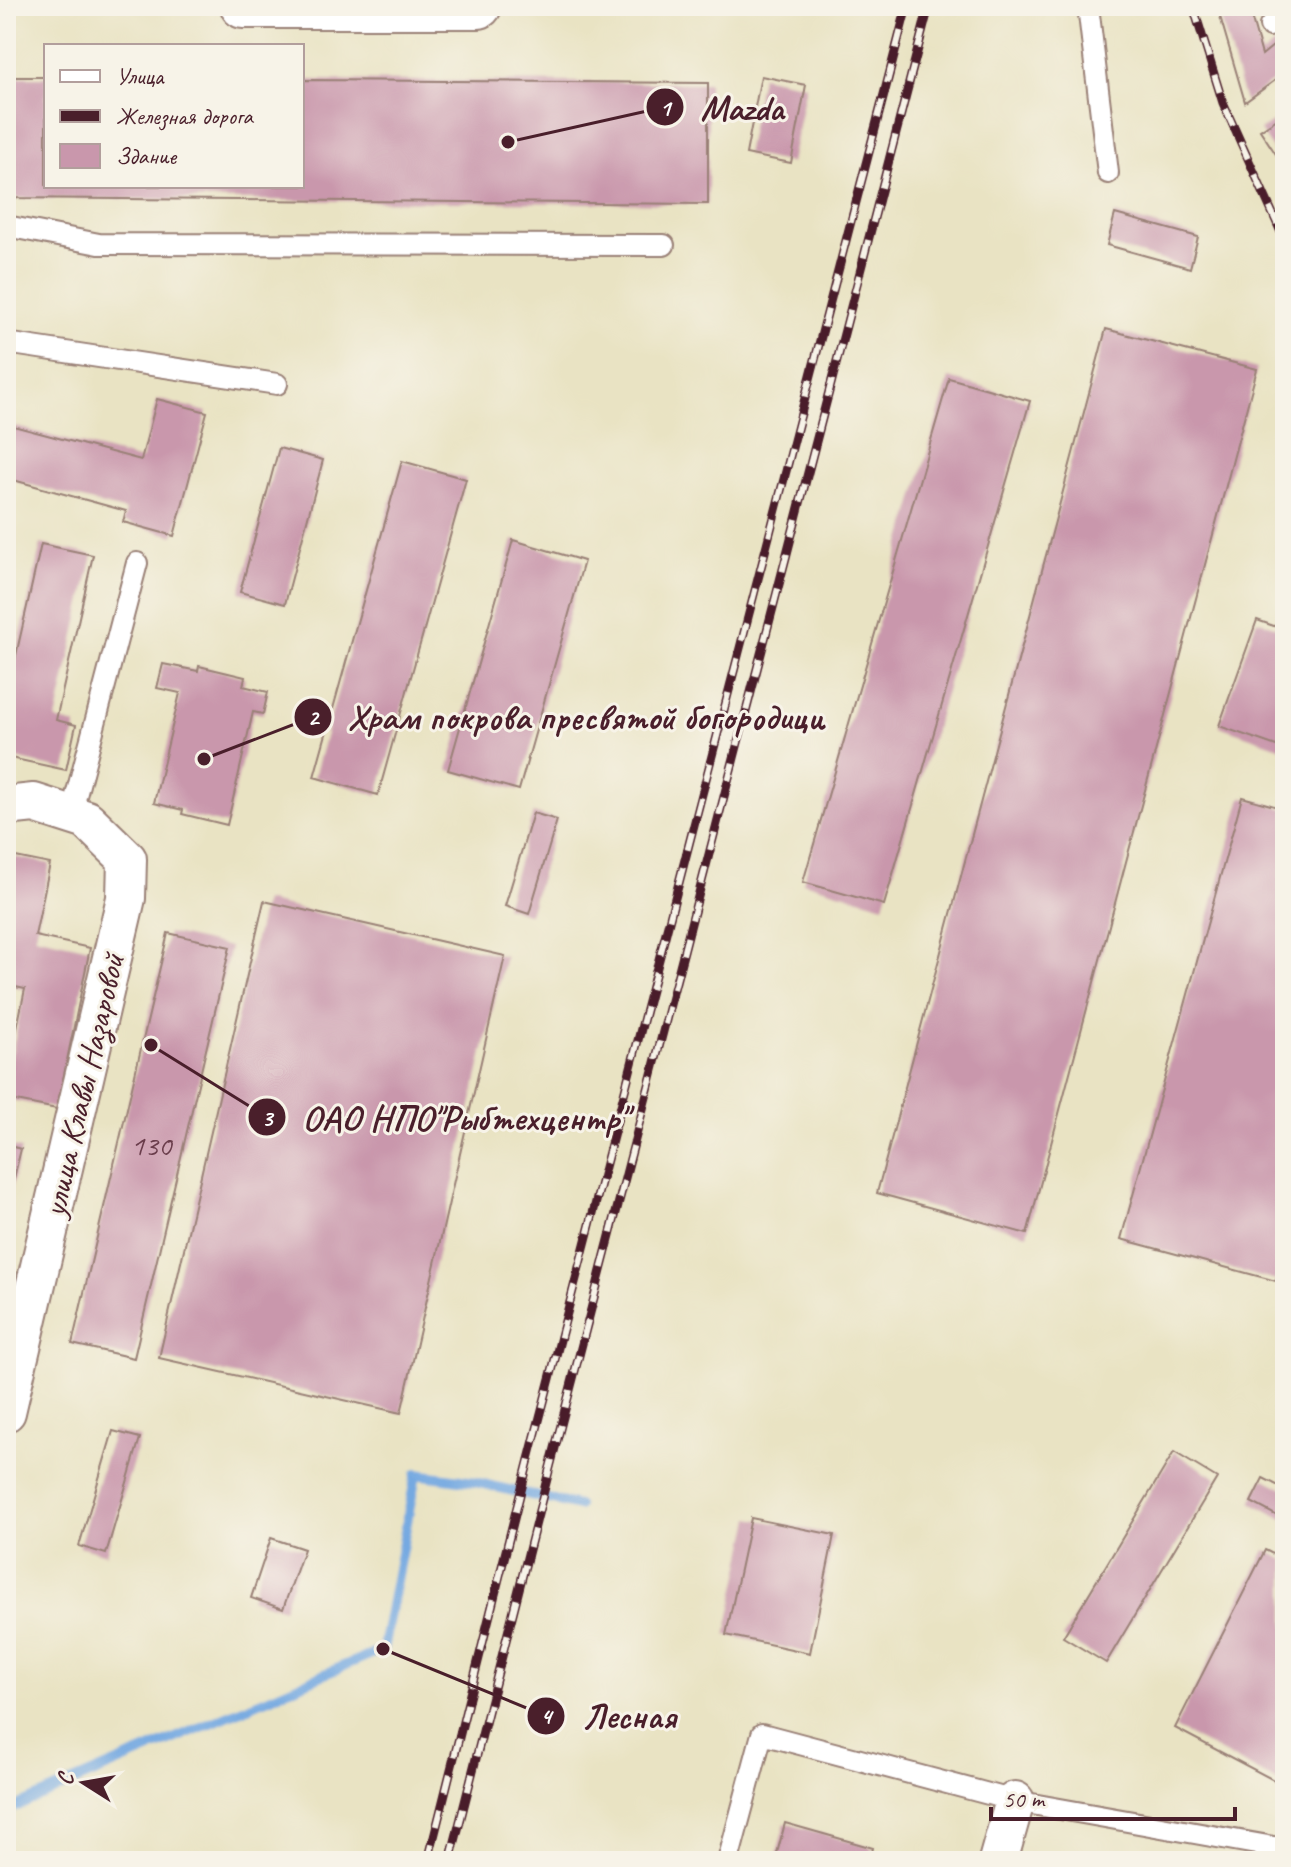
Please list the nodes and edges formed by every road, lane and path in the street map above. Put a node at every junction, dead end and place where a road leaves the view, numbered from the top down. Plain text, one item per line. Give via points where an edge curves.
1 (243, 6) edge
2 (353, 6) edge
3 (479, 6) edge
4 (1088, 6) edge
5 (1108, 173) dead end
6 (6, 226) edge
7 (664, 245) dead end
8 (6, 343) edge
9 (277, 384) dead end
10 (137, 563) dead end
11 (6, 806) edge
12 (71, 815) junction
13 (6, 1412) edge
14 (1015, 1801) junction
15 (1285, 1849) edge
16 (728, 1861) edge
17 (998, 1861) edge

1 - 2 main road
2 - 3 main road
4 - 5 lane
6 - 7 lane via 99,244
8 - 9 lane
10 - 12 lane
11 - 12 street via 34,803
12 - 13 street, улица Клавы Назаровой via 87,820 127,859 126,898
14 - 15 lane
14 - 16 lane via 762,1734
14 - 17 street

